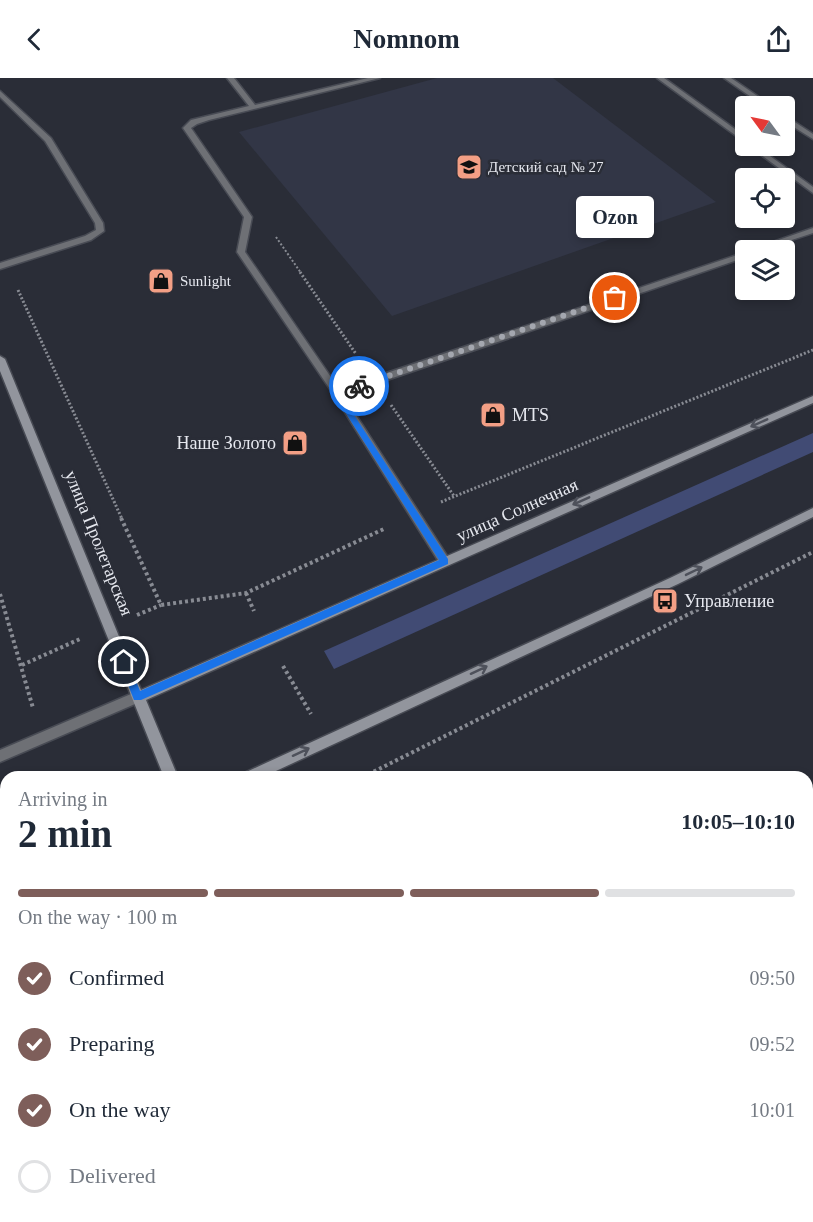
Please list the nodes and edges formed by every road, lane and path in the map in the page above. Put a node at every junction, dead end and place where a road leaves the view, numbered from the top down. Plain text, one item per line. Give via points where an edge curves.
1 (230, 78) edge
2 (377, 78) edge
3 (660, 78) edge
4 (727, 78) edge
5 (0, 93) edge
6 (753, 96) edge
7 (254, 108) junction
8 (795, 125) edge
9 (735, 133) edge
10 (813, 137) edge
11 (766, 156) edge
12 (813, 191) edge
13 (813, 230) edge
14 (274, 235) dead end
15 (784, 240) edge
16 (735, 258) edge
17 (0, 266) edge
18 (0, 359) edge
19 (374, 381) junction
20 (337, 393) junction
21 (813, 399) edge
22 (454, 496) dead end
23 (813, 512) edge
24 (813, 552) edge
25 (445, 562) junction
26 (246, 593) dead end
27 (0, 594) edge
28 (268, 639) junction
29 (138, 697) junction
30 (40, 738) junction
31 (327, 740) junction
32 (0, 756) edge
33 (169, 771) edge
34 (262, 771) edge
35 (375, 771) edge

1 - 7 street
2 - 7 street
3 - 9 street
4 - 6 street
5 - 17 street via 48,140 99,223 100,231
7 - 20 street via 194,122 187,128 248,217 241,252
8 - 10 street
11 - 12 street
13 - 15 street
14 - 19 path
16 - 19 street
18 - 29 main road, улица Пролетарская
19 - 20 street
19 - 22 path
20 - 25 street
21 -> 25 main road, улица Солнечная
31 -> 23 main road via 674,581
24 - 35 path
25 - 28 main road, улица Солнечная
26 - 28 path
27 - 30 path
28 - 29 main road, улица Солнечная
28 - 31 path
29 - 30 street
29 - 33 main road, улица Пролетарская
30 - 32 street
34 -> 31 main road

